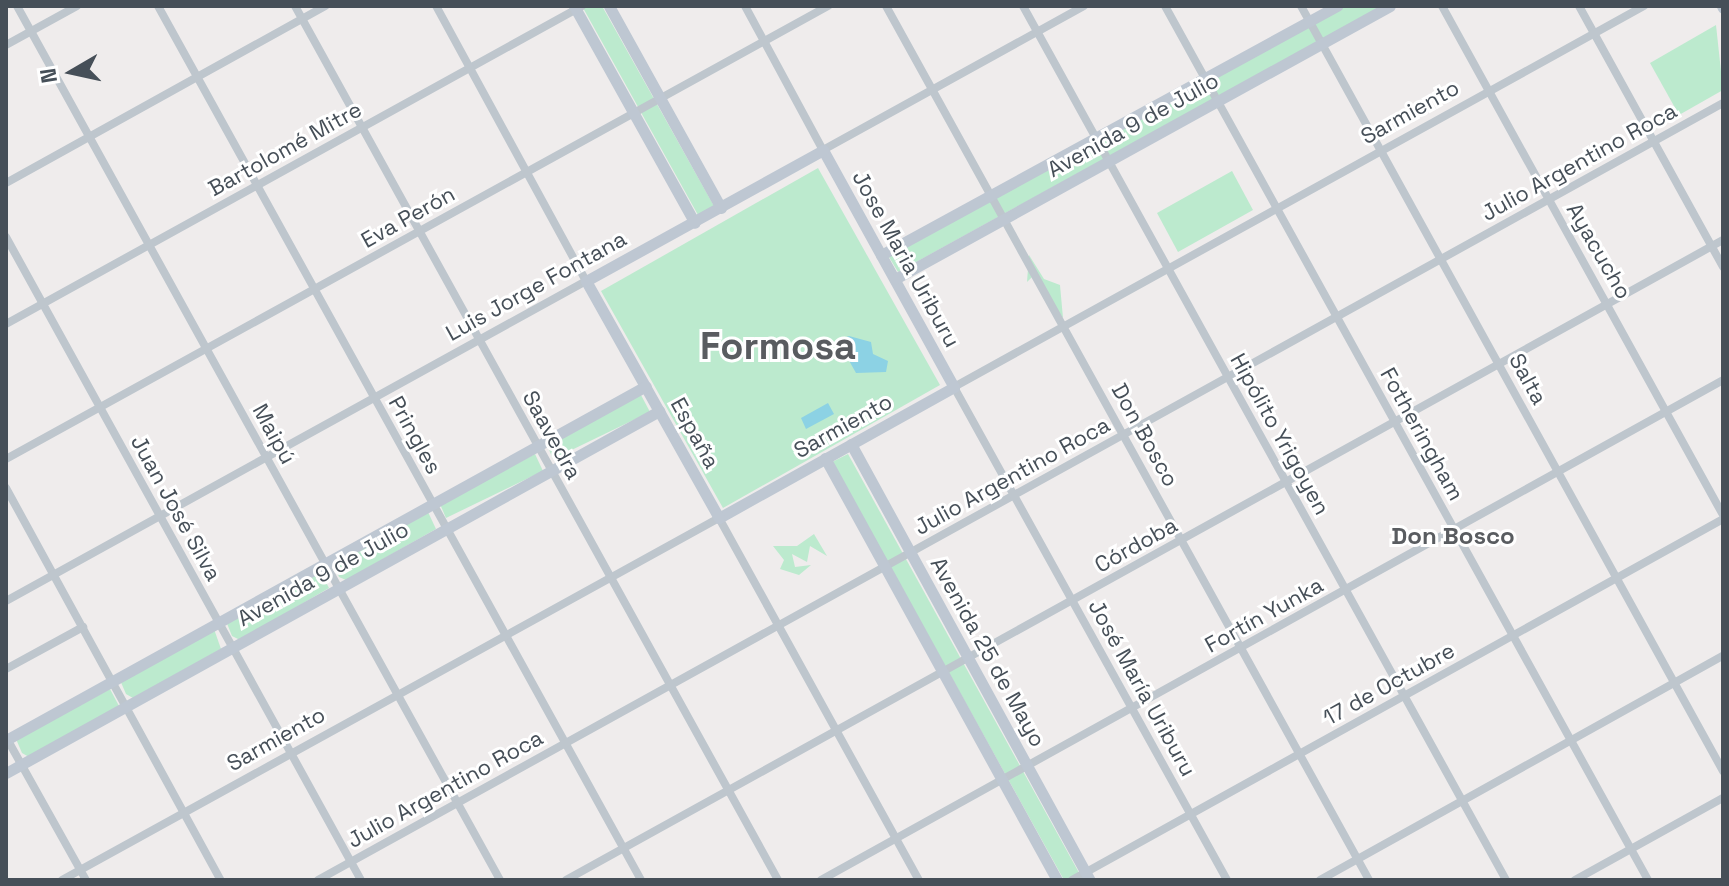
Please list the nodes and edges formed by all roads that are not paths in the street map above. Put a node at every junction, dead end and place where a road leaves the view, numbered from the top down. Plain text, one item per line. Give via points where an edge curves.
1 (17, 6) edge
2 (77, 6) edge
3 (158, 6) edge
4 (295, 6) edge
5 (325, 6) edge
6 (436, 6) edge
7 (609, 6) edge
8 (745, 6) edge
9 (828, 6) edge
10 (886, 6) edge
11 (1023, 6) edge
12 (1084, 6) edge
13 (1165, 6) edge
14 (1301, 6) edge
15 (1337, 6) edge
16 (1390, 6) edge
17 (1442, 6) edge
18 (1579, 6) edge
19 (1644, 6) edge
20 (577, 7) edge
21 (302, 18) junction
22 (1310, 21) junction
23 (30, 31) junction
24 (1037, 32) junction
25 (1594, 33) junction
26 (764, 41) junction
27 (1322, 43) junction
28 (6, 45) edge
29 (470, 67) junction
30 (198, 76) junction
31 (1205, 79) junction
32 (933, 90) junction
33 (1489, 91) junction
34 (660, 98) junction
35 (1217, 101) junction
36 (1723, 103) edge
37 (633, 113) junction
38 (361, 127) junction
39 (89, 136) junction
40 (1096, 138) junction
41 (1653, 141) junction
42 (823, 150) junction
43 (1380, 151) junction
44 (1108, 162) junction
45 (527, 171) junction
46 (6, 183) edge
47 (257, 185) junction
48 (992, 196) junction
49 (1549, 199) junction
50 (721, 208) junction
51 (1277, 209) junction
52 (1004, 218) junction
53 (695, 223) junction
54 (419, 231) junction
55 (6, 237) edge
56 (1723, 240) edge
57 (149, 245) junction
58 (1712, 246) junction
59 (881, 255) junction
60 (1441, 259) junction
61 (1723, 267) edge
62 (1168, 269) junction
63 (895, 279) junction
64 (586, 281) junction
65 (314, 290) junction
66 (1609, 303) junction
67 (43, 304) junction
68 (1337, 317) junction
69 (6, 324) edge
70 (1064, 327) junction
71 (478, 340) junction
72 (206, 349) junction
73 (1500, 364) junction
74 (1229, 377) junction
75 (1723, 380) edge
76 (646, 386) junction
77 (954, 387) junction
78 (374, 398) junction
79 (100, 408) junction
80 (659, 411) junction
81 (1667, 411) junction
82 (1395, 422) junction
83 (1125, 435) junction
84 (851, 444) junction
85 (537, 446) junction
86 (266, 457) junction
87 (825, 458) junction
88 (6, 459) edge
89 (551, 471) junction
90 (1558, 471) junction
91 (1286, 482) junction
92 (6, 488) edge
93 (1015, 495) junction
94 (433, 504) junction
95 (160, 516) junction
96 (1723, 517) edge
97 (719, 518) junction
98 (446, 528) junction
99 (1454, 529) junction
100 (1182, 540) junction
101 (911, 553) junction
102 (325, 564) junction
103 (885, 567) junction
104 (54, 574) junction
105 (610, 577) junction
106 (1617, 578) junction
107 (338, 588) junction
108 (1346, 590) junction
109 (1073, 600) junction
110 (6, 601) edge
111 (218, 622) junction
112 (83, 627) junction
113 (778, 627) junction
114 (506, 635) junction
115 (1513, 636) junction
116 (232, 647) junction
117 (1242, 648) junction
118 (1723, 656) edge
119 (969, 657) junction
120 (6, 669) edge
121 (942, 671) junction
122 (113, 680) junction
123 (1675, 682) junction
124 (670, 686) junction
125 (398, 695) junction
126 (1405, 696) junction
127 (127, 706) junction
128 (1133, 708) junction
129 (835, 730) junction
130 (7, 738) edge
131 (1570, 741) junction
132 (566, 743) junction
133 (291, 754) junction
134 (1300, 754) junction
135 (22, 765) junction
136 (1028, 765) junction
137 (1723, 771) edge
138 (6, 773) edge
139 (1002, 780) junction
140 (728, 789) junction
141 (1723, 798) edge
142 (1462, 801) junction
143 (458, 803) junction
144 (184, 812) junction
145 (1192, 815) junction
146 (896, 839) junction
147 (624, 848) junction
148 (1631, 849) junction
149 (1357, 859) junction
150 (351, 862) junction
151 (81, 870) junction
152 (1088, 876) edge
153 (62, 880) edge
154 (86, 880) edge
155 (221, 880) edge
156 (318, 880) edge
157 (361, 880) edge
158 (500, 880) edge
159 (566, 880) edge
160 (641, 880) edge
161 (778, 880) edge
162 (821, 880) edge
163 (919, 880) edge
164 (1057, 880) edge
165 (1072, 880) edge
166 (1227, 880) edge
167 (1320, 880) edge
168 (1369, 880) edge
169 (1506, 880) edge
170 (1575, 880) edge
171 (1648, 880) edge

1 - 23 street, Maipú
2 - 23 street
3 - 30 street, Pringles
4 - 21 street, Saavedra
5 - 21 street
6 - 29 street, España
7 - 34 main road
8 - 26 street
9 - 26 street, Eva Perón
10 - 32 street, Don Bosco
11 - 24 street, Hipólito Yrigoyen
12 - 24 street, Luis Jorge Fontana
13 - 31 street, Fotheringham
14 - 22 street, Salta
15 - 22 main road, Avenida 9 de Julio
16 - 27 main road, Avenida 9 de Julio
17 - 33 street, Ayacucho
18 - 25 street
19 - 25 street, Sarmiento
20 - 29 street, Bartolomé Mitre
20 - 37 main road
21 - 30 street
21 - 38 street, Saavedra
22 - 27 street, Salta
22 - 31 main road, Avenida 9 de Julio
23 - 28 street
23 - 39 street, Maipú
24 - 32 street, Luis Jorge Fontana
24 - 40 street, Hipólito Yrigoyen
25 - 33 street, Sarmiento
25 - 41 street
26 - 34 street, Eva Perón
26 - 42 street
27 - 35 main road, Avenida 9 de Julio
27 - 43 street, Salta
29 - 38 street, Bartolomé Mitre
29 - 45 street, España
30 - 39 street
30 - 47 street, Pringles
31 - 35 street, Fotheringham
31 - 40 main road, Avenida 9 de Julio
32 - 42 street, Luis Jorge Fontana
32 - 48 street, Don Bosco
33 - 43 street, Sarmiento
33 - 49 street, Ayacucho
34 - 37 street, Eva Perón
34 - 50 main road
35 - 44 main road, Avenida 9 de Julio
35 - 51 street, Fotheringham
36 - 41 street, Julio Argentino Roca
37 - 45 street, Eva Perón
37 - 53 main road
38 - 47 street, Bartolomé Mitre
38 - 54 street, Saavedra
39 - 46 street
39 - 57 street, Maipú
40 - 44 street, Hipólito Yrigoyen
40 - 48 main road, Avenida 9 de Julio
41 - 49 street, Julio Argentino Roca
41 - 58 street
42 - 50 main road, Luis Jorge Fontana
42 - 59 main road, Jose Maria Uriburu
43 - 51 street, Sarmiento
43 - 60 street, Salta
44 - 52 main road, Avenida 9 de Julio
44 - 62 street, Hipólito Yrigoyen
45 - 54 street, Eva Perón
45 - 64 street, España
47 - 57 street, Bartolomé Mitre
47 - 65 street, Pringles
48 - 52 street, Don Bosco
48 - 59 main road, Avenida 9 de Julio
49 - 60 street, Julio Argentino Roca
49 - 66 street, Ayacucho
50 - 53 main road, Luis Jorge Fontana
51 - 62 street, Sarmiento
51 - 68 street, Fotheringham
52 - 63 main road, Avenida 9 de Julio
52 - 70 street, Don Bosco
53 - 64 main road, Luis Jorge Fontana
54 - 65 street, Eva Perón
54 - 71 street, Saavedra
55 - 67 street, Juan José Silva
56 - 58 street, Córdoba
57 - 67 street, Bartolomé Mitre
57 - 72 street, Maipú
58 - 61 street
58 - 66 street, Córdoba
59 - 63 main road, Jose Maria Uriburu
60 - 68 street, Julio Argentino Roca
60 - 73 street, Salta
62 - 70 street, Sarmiento
62 - 74 street, Hipólito Yrigoyen
63 - 77 main road, Jose Maria Uriburu
64 - 71 street, Luis Jorge Fontana
64 - 76 main road, España
65 - 72 street, Eva Perón
65 - 78 street, Pringles
66 - 73 street, Córdoba
66 - 81 street, Ayacucho
67 - 69 street, Bartolomé Mitre
67 - 79 street, Juan José Silva
68 - 74 street, Julio Argentino Roca
68 - 82 street, Fotheringham
70 - 77 street, Sarmiento
70 - 83 street, Don Bosco
71 - 78 street, Luis Jorge Fontana
71 - 85 street, Saavedra
72 - 79 street, Eva Perón
72 - 86 street, Maipú
73 - 82 street, Córdoba
73 - 90 street, Salta
74 - 83 street, Julio Argentino Roca
74 - 91 street, Hipólito Yrigoyen
75 - 81 street, Fortín Yunka
76 - 80 main road, España
76 - 85 main road, Avenida 9 de Julio
77 - 84 main road, Sarmiento
77 - 93 street, José María Uriburu
78 - 86 street, Luis Jorge Fontana
78 - 94 street, Pringles
79 - 88 street, Eva Perón
79 - 95 street, Juan José Silva
80 - 89 main road, Avenida 9 de Julio
80 - 97 main road, España
81 - 90 street, Fortín Yunka
81 - 96 street, Ayacucho
82 - 91 street, Córdoba
82 - 99 street, Fotheringham
83 - 93 street, Julio Argentino Roca
83 - 100 street, Don Bosco
84 - 87 main road, Sarmiento
84 - 101 main road, Avenida 25 de Mayo
85 - 89 street, Saavedra
85 - 94 main road, Avenida 9 de Julio
86 - 95 street, Luis Jorge Fontana
86 - 102 street, Maipú
87 - 97 main road, Sarmiento
87 - 103 main road
89 - 98 main road, Avenida 9 de Julio
89 - 105 street, Saavedra
90 - 99 street, Fortín Yunka
90 - 106 street, Salta
91 - 100 street, Córdoba
91 - 108 street, Hipólito Yrigoyen
92 - 104 street
93 - 101 street, Julio Argentino Roca
93 - 109 street, José María Uriburu
94 - 98 street, Pringles
94 - 102 main road, Avenida 9 de Julio
95 - 104 street, Luis Jorge Fontana
95 - 111 street, Juan José Silva
96 - 106 street, 17 de Octubre
97 - 105 street, Sarmiento
97 - 113 street, España
98 - 107 main road, Avenida 9 de Julio
98 - 114 street, Pringles
99 - 108 street, Fortín Yunka
99 - 115 street, Fotheringham
100 - 109 street, Córdoba
100 - 117 street, Don Bosco
101 - 103 street, Julio Argentino Roca
101 - 119 main road, Avenida 25 de Mayo
102 - 107 street, Maipú
102 - 111 main road, Avenida 9 de Julio
103 - 113 street, Julio Argentino Roca
103 - 121 main road
104 - 110 street, Luis Jorge Fontana
104 - 112 street
105 - 114 street, Sarmiento
105 - 124 street, Saavedra
106 - 115 street, 17 de Octubre
106 - 123 street, Salta
107 - 116 main road, Avenida 9 de Julio
107 - 125 street, Maipú
108 - 117 street, Fortín Yunka
108 - 126 street, Hipólito Yrigoyen
109 - 119 street, Córdoba
109 - 128 street, José María Uriburu
111 - 116 street, Juan José Silva
111 - 122 main road, Avenida 9 de Julio
112 - 120 street
112 - 122 street
113 - 124 street, Julio Argentino Roca
113 - 129 street, España
114 - 125 street, Sarmiento
114 - 132 street, Pringles
115 - 126 street, 17 de Octubre
115 - 131 street, Fotheringham
116 - 127 main road, Avenida 9 de Julio
116 - 133 street, Juan José Silva
117 - 128 street, Fortín Yunka
117 - 134 street, Don Bosco
118 - 123 street
119 - 121 street, Córdoba
119 - 136 main road, Avenida 25 de Mayo
121 - 129 street, Córdoba
121 - 139 main road
122 - 127 street
122 - 130 main road, Avenida 9 de Julio
123 - 131 street
123 - 137 street, Salta
124 - 132 street, Julio Argentino Roca
124 - 140 street, Saavedra
125 - 133 street, Sarmiento
125 - 143 street, Maipú
126 - 134 street, 17 de Octubre
126 - 142 street, Hipólito Yrigoyen
127 - 135 main road, Avenida 9 de Julio
127 - 144 street
128 - 136 street, Fortín Yunka
128 - 145 street, José María Uriburu
129 - 140 street, Córdoba
129 - 146 street, España
130 - 135 street
131 - 142 street
131 - 148 street, Fotheringham
132 - 143 street, Julio Argentino Roca
132 - 147 street, Pringles
133 - 144 street, Sarmiento
133 - 150 street, Juan José Silva
134 - 145 street, 17 de Octubre
134 - 149 street, Don Bosco
135 - 138 main road, Avenida 9 de Julio
135 - 151 street
136 - 139 street, Fortín Yunka
136 - 152 main road, Avenida 25 de Mayo
139 - 146 street, Fortín Yunka
139 - 164 main road
140 - 147 street, Córdoba
140 - 161 street, Saavedra
141 - 148 street
142 - 149 street
142 - 169 street, Hipólito Yrigoyen
143 - 150 street, Julio Argentino Roca
143 - 158 street, Maipú
144 - 151 street, Sarmiento
144 - 155 street
145 - 152 street, 17 de Octubre
145 - 166 street, José María Uriburu
146 - 162 street, Fortín Yunka
146 - 163 street, España
147 - 159 street, Córdoba
147 - 160 street, Pringles
148 - 170 street
148 - 171 street, Fotheringham
149 - 167 street
149 - 168 street, Don Bosco
150 - 156 street, Julio Argentino Roca
150 - 157 street, Juan José Silva
151 - 153 street, Sarmiento
151 - 154 street
152 - 165 street, 17 de Octubre

